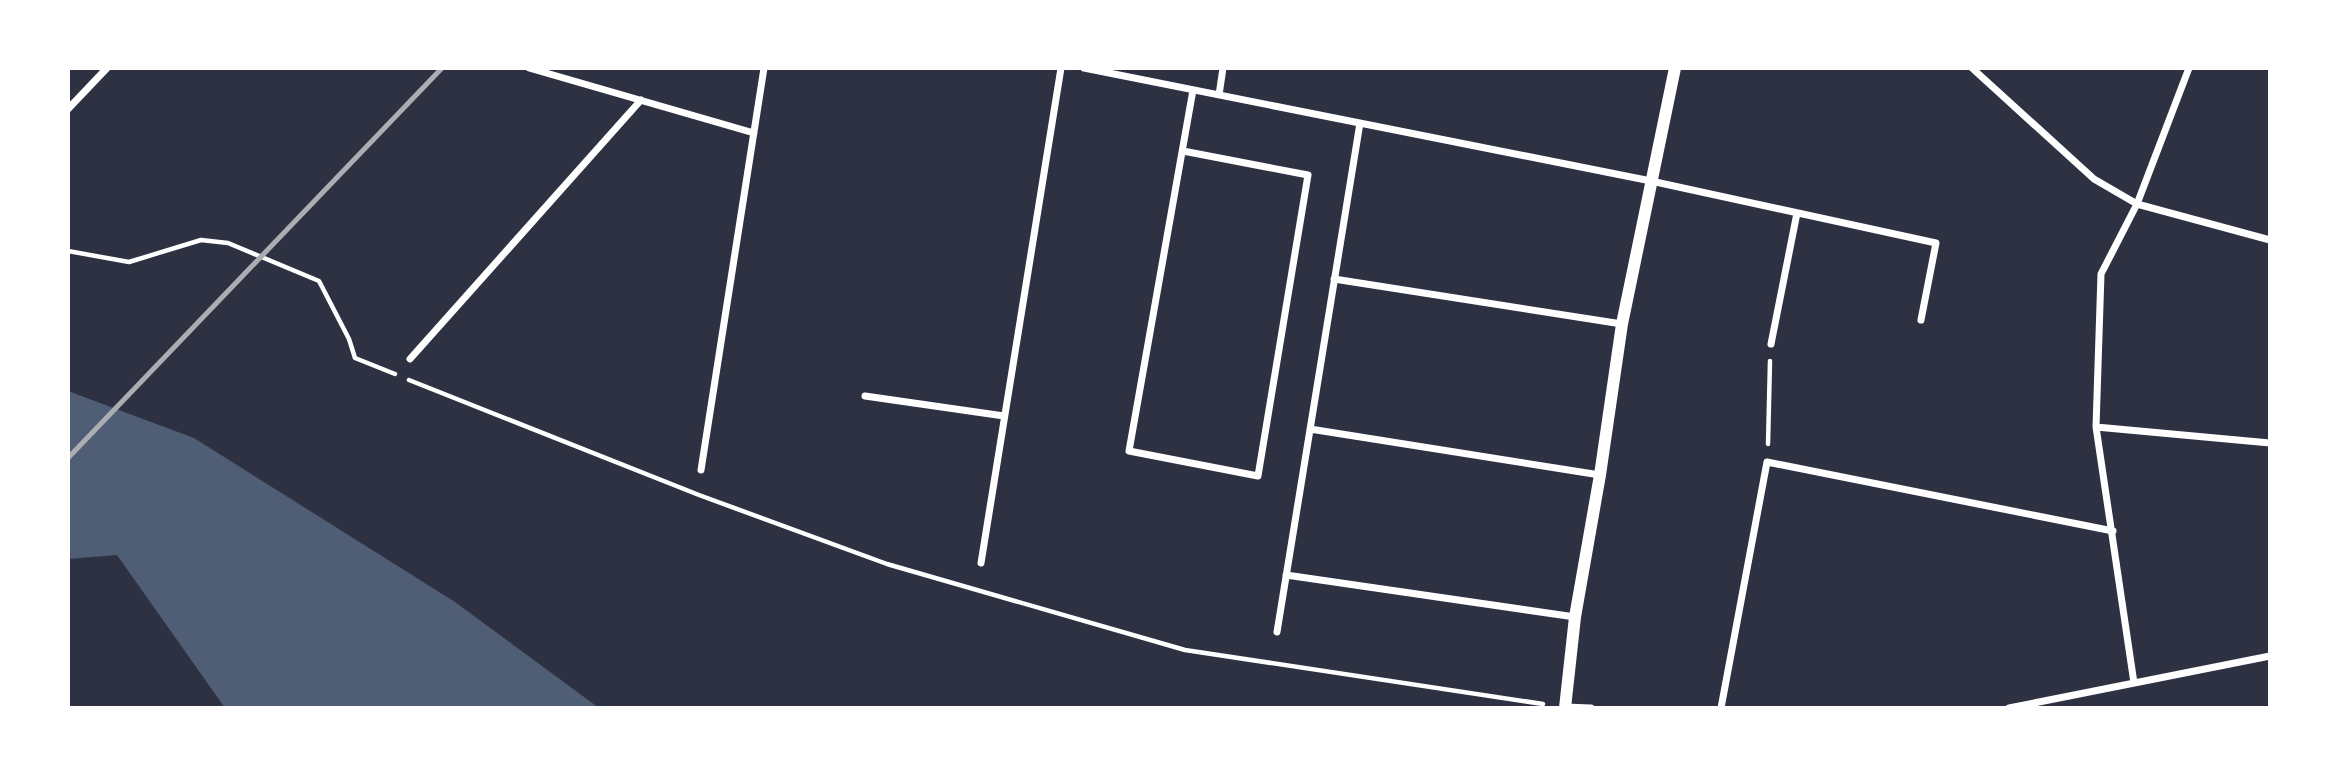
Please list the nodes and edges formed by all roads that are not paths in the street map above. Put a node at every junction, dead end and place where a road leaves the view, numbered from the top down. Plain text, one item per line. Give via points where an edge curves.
1 (107, 68) edge
2 (529, 68) edge
3 (764, 68) edge
4 (1061, 68) edge
5 (1084, 68) edge
6 (1223, 68) edge
7 (1675, 68) edge
8 (1972, 68) edge
9 (2189, 68) edge
10 (1194, 90) junction
11 (1219, 95) junction
12 (640, 100) junction
13 (68, 109) edge
14 (1360, 123) junction
15 (754, 133) junction
16 (1183, 150) dead end
17 (1651, 181) junction
18 (2137, 204) junction
19 (1797, 213) junction
20 (2270, 240) edge
21 (1334, 279) junction
22 (1921, 320) dead end
23 (1622, 324) junction
24 (1771, 344) road end
25 (410, 359) dead end
26 (866, 396) dead end
27 (1004, 416) junction
28 (2096, 428) junction
29 (1310, 429) junction
30 (2270, 443) edge
31 (701, 470) dead end
32 (1600, 475) junction
33 (2113, 530) junction
34 (981, 562) dead end
35 (1286, 575) junction
36 (1575, 617) junction
37 (1277, 632) dead end
38 (2270, 656) edge
39 (2134, 683) junction
40 (1565, 708) edge
41 (1591, 708) edge
42 (1721, 708) edge
43 (2009, 708) edge

1 - 13 street
2 - 12 street
3 - 15 street
4 - 27 street
5 - 10 street
6 - 11 street
7 - 17 street
8 - 18 street via 2094,178
9 - 18 street
10 - 11 street
10 - 16 street via 1129,451 1258,475 1308,175
11 - 14 street
12 - 15 street
12 - 25 street
14 - 17 street
14 - 21 street
15 - 31 street
17 - 19 street
17 - 23 street
18 - 20 street
18 - 28 street via 2101,274
19 - 22 street via 1936,243
19 - 24 street
21 - 23 street
21 - 29 street
23 - 32 street
26 - 27 street
27 - 34 street
28 - 30 street
28 - 33 street
29 - 32 street
29 - 35 street
32 - 36 street
33 - 39 street
33 - 42 street via 1767,462
35 - 36 street
35 - 37 street
36 - 40 street
38 - 39 street
39 - 43 street
40 - 41 street

